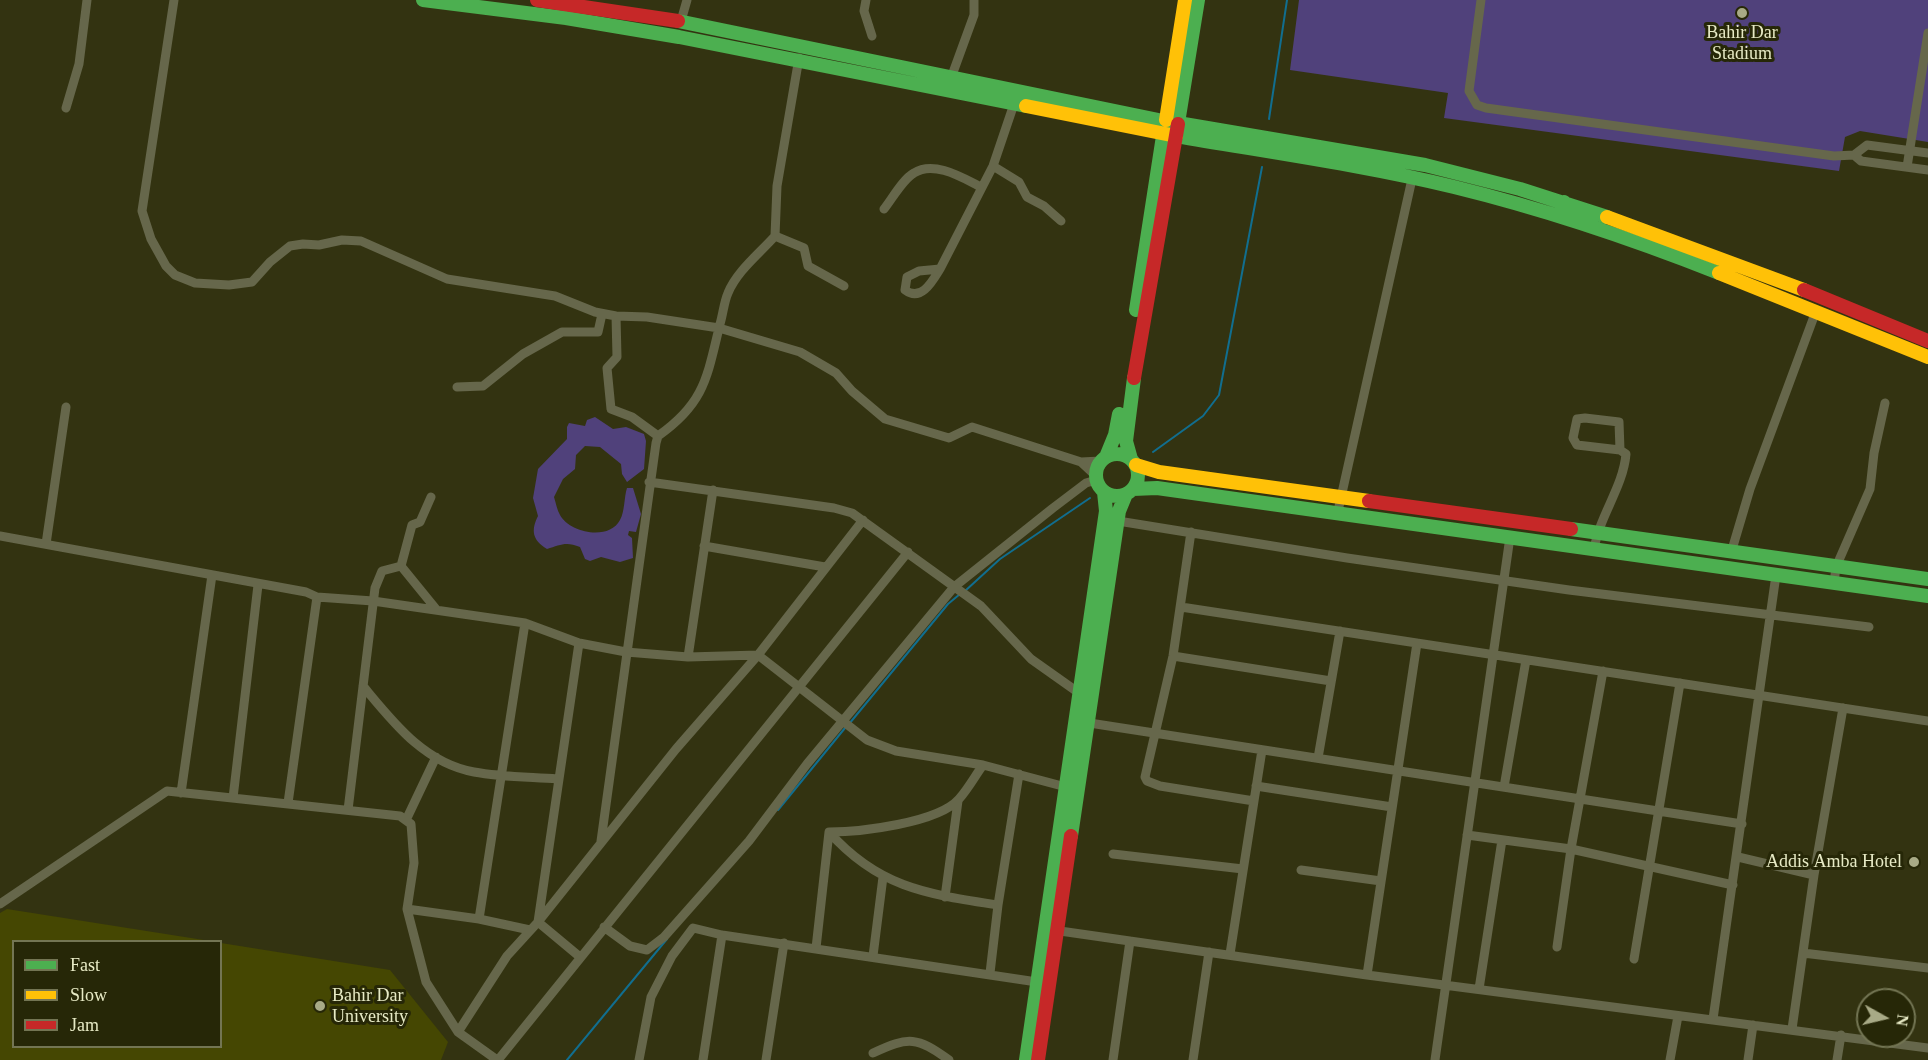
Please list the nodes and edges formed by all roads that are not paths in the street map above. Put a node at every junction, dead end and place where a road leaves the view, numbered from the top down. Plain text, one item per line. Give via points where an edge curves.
1 (87, 0) edge
2 (174, 0) edge
3 (425, 0) edge
4 (537, 0) edge
5 (687, 0) edge
6 (866, 0) edge
7 (974, 0) edge
8 (1185, 0) edge
9 (1198, 0) edge
10 (1481, 0) edge
11 (681, 21) junction
12 (1928, 33) edge
13 (872, 36) dead end
14 (801, 47) junction
15 (799, 62) junction
16 (951, 78) junction
17 (1014, 104) junction
18 (66, 108) dead end
19 (1171, 128) junction
20 (1910, 151) junction
21 (1928, 153) edge
22 (1854, 155) junction
23 (993, 166) junction
24 (1907, 166) junction
25 (1928, 170) edge
26 (1413, 178) junction
27 (981, 187) junction
28 (1564, 202) junction
29 (884, 209) dead end
30 (1560, 216) junction
31 (1061, 220) dead end
32 (775, 237) junction
33 (939, 269) dead end
34 (844, 286) dead end
35 (1816, 311) junction
36 (602, 314) junction
37 (615, 316) junction
38 (719, 328) junction
39 (1928, 341) edge
40 (1928, 357) edge
41 (457, 387) dead end
42 (1885, 403) dead end
43 (66, 407) dead end
44 (658, 436) junction
45 (1620, 450) junction
46 (1104, 459) junction
47 (1081, 462) junction
48 (1133, 462) junction
49 (1096, 478) junction
50 (649, 482) junction
51 (713, 490) junction
52 (1104, 492) junction
53 (1130, 492) junction
54 (1340, 496) junction
55 (431, 497) dead end
56 (1338, 512) junction
57 (863, 520) junction
58 (1118, 521) junction
59 (1191, 532) junction
60 (1597, 534) junction
61 (0, 536) edge
62 (1510, 537) junction
63 (46, 544) junction
64 (704, 546) junction
65 (1688, 548) junction
66 (1594, 549) junction
67 (908, 552) junction
68 (1731, 553) junction
69 (1686, 563) junction
70 (401, 566) junction
71 (825, 567) junction
72 (1836, 567) junction
73 (212, 575) junction
74 (1776, 575) junction
75 (1505, 579) junction
76 (1928, 579) edge
77 (1834, 583) junction
78 (258, 585) junction
79 (954, 587) junction
80 (1928, 596) edge
81 (317, 597) junction
82 (373, 601) junction
83 (1180, 607) junction
84 (436, 609) junction
85 (1770, 615) junction
86 (525, 623) junction
87 (1869, 627) dead end
88 (1340, 632) junction
89 (579, 643) junction
90 (1417, 643) junction
91 (626, 651) junction
92 (758, 655) junction
93 (1493, 655) junction
94 (1173, 656) junction
95 (688, 657) junction
96 (1526, 660) junction
97 (1603, 671) junction
98 (1331, 681) junction
99 (1680, 683) junction
100 (363, 686) junction
101 (800, 686) junction
102 (1079, 693) junction
103 (1758, 695) junction
104 (1843, 708) junction
105 (1928, 721) edge
106 (1082, 722) junction
107 (843, 723) junction
108 (1155, 733) junction
109 (1262, 750) junction
110 (436, 757) junction
111 (1318, 758) junction
112 (983, 765) junction
113 (1398, 771) junction
114 (499, 774) junction
115 (1019, 774) junction
116 (557, 779) junction
117 (1475, 783) junction
118 (1256, 786) junction
119 (1065, 787) junction
120 (1504, 787) junction
121 (181, 793) junction
122 (233, 798) junction
123 (1582, 800) junction
124 (958, 801) junction
125 (1254, 801) junction
126 (288, 803) junction
127 (1392, 807) junction
128 (348, 810) junction
129 (1658, 811) junction
130 (407, 818) junction
131 (1067, 823) junction
132 (1742, 824) junction
133 (829, 832) junction
134 (1467, 835) junction
135 (1502, 840) junction
136 (601, 841) junction
137 (1571, 849) junction
138 (1113, 854) dead end
139 (1738, 856) junction
140 (1648, 866) junction
141 (1243, 869) junction
142 (1301, 870) dead end
143 (1814, 875) junction
144 (883, 877) junction
145 (1381, 881) junction
146 (1733, 885) junction
147 (945, 897) junction
148 (0, 904) edge
149 (998, 905) junction
150 (407, 909) junction
151 (479, 919) junction
152 (538, 922) junction
153 (674, 926) junction
154 (604, 927) junction
155 (693, 928) junction
156 (530, 930) junction
157 (1051, 930) junction
158 (722, 935) junction
159 (1130, 940) junction
160 (784, 943) junction
161 (1557, 947) dead end
162 (816, 948) junction
163 (1209, 952) junction
164 (1803, 953) junction
165 (1230, 954) junction
166 (873, 956) junction
167 (580, 957) junction
168 (1634, 959) dead end
169 (1928, 968) edge
170 (990, 973) junction
171 (1367, 975) junction
172 (1037, 982) junction
173 (1446, 984) junction
174 (1479, 989) junction
175 (1678, 1016) junction
176 (1713, 1019) junction
177 (1753, 1025) junction
178 (1792, 1029) junction
179 (458, 1032) junction
180 (1842, 1035) junction
181 (1928, 1048) edge
182 (873, 1053) dead end
183 (497, 1060) edge
184 (639, 1060) edge
185 (703, 1060) edge
186 (766, 1060) edge
187 (949, 1060) edge
188 (1026, 1060) edge
189 (1038, 1060) edge
190 (1113, 1060) edge
191 (1193, 1060) edge
192 (1435, 1060) edge
193 (1670, 1060) edge
194 (1748, 1060) edge
195 (1838, 1060) edge

1 - 18 street via 79,64
2 - 36 street via 142,211 151,239 175,275 195,282 241,285 258,277 290,246 351,239 447,279 555,296
3 - 15 main road via 566,18
4 - 11 main road
5 - 11 street
6 - 13 street via 864,11
7 - 16 street via 974,15
8 - 19 main road
9 - 19 main road
10 - 22 street via 1469,81 1469,91 1477,105 1834,156
11 - 14 main road
12 - 20 street
14 - 15 street
14 - 16 main road
15 - 17 main road
15 - 32 street via 777,186
16 - 19 main road
17 - 19 main road
17 - 23 street
19 - 26 main road
19 - 28 main road via 1417,163
19 - 46 main road via 1117,428
19 - 48 main road via 1127,428 1126,441
20 - 21 street
20 - 22 street via 1867,145
20 - 24 street
22 - 24 street via 1861,160
23 - 27 street
23 - 31 street via 1019,182 1027,197
24 - 25 street
26 - 30 main road
26 - 54 street
27 - 29 street via 953,173 929,169 914,173
27 - 33 street
28 - 30 main road
28 - 39 main road via 1668,236
30 - 35 main road via 1663,251
32 - 34 street via 804,248 808,266
32 - 38 street via 736,279
35 - 40 main road
35 - 68 street via 1750,489
36 - 37 street
36 - 41 street via 598,332 562,332 523,354 483,387
37 - 38 street
37 - 44 street via 617,357 607,368 611,409 632,417
38 - 44 street via 699,397 680,421
38 - 47 street via 818,360 885,419 950,438 972,426
42 - 72 street via 1870,489
43 - 63 street
44 - 50 street
45 - 45 street via 1621,423 1577,419 1573,438 1577,445
45 - 60 street via 1626,454 1623,468
46 - 47 street
46 - 48 main road via 1119,454
46 - 49 main road
47 - 49 street
48 - 53 main road via 1138,477
48 - 54 main road via 1159,472
49 - 52 main road
49 - 79 street
50 - 51 street
50 - 91 street
51 - 57 street via 834,508
51 - 64 street
52 - 53 main road via 1114,496
52 - 102 main road via 1106,511
53 - 56 main road via 1143,486
53 - 58 main road
54 - 56 street
54 - 60 main road
55 - 70 street via 420,522 412,525
56 - 62 main road
57 - 67 street
57 - 71 street
58 - 59 street
58 - 106 main road
59 - 75 street
59 - 83 street
60 - 65 main road
60 - 66 street
61 - 63 street
62 - 66 main road
62 - 75 street
63 - 73 street
64 - 71 street
64 - 95 street
65 - 68 main road
65 - 69 main road
66 - 69 main road
67 - 79 street
67 - 101 street
68 - 72 main road
69 - 74 main road
70 - 82 street via 382,571
70 - 84 street
71 - 92 street
72 - 76 main road
72 - 77 street
73 - 78 street
73 - 121 street
74 - 77 main road
74 - 85 street
75 - 85 street
75 - 93 street
77 - 80 main road
78 - 81 street
78 - 122 street
79 - 102 street via 981,606 1031,659
79 - 107 street
81 - 82 street
81 - 126 street
82 - 84 street
82 - 100 street
83 - 88 street
83 - 94 street
84 - 86 street
85 - 87 street
85 - 103 street
86 - 89 street
86 - 114 street
88 - 90 street
88 - 98 street
89 - 91 street
89 - 116 street
90 - 93 street
90 - 113 street
91 - 95 street
91 - 136 street
92 - 95 street
92 - 101 street
92 - 136 street
93 - 96 street
93 - 117 street
94 - 98 street
94 - 108 street
96 - 97 street
96 - 120 street
97 - 99 street
97 - 123 street
98 - 111 street
99 - 103 street
99 - 129 street
100 - 110 street via 395,726
100 - 128 street
101 - 107 street
101 - 154 street
102 - 106 main road
103 - 104 street
103 - 132 street
104 - 105 street
104 - 143 street
106 - 108 street
106 - 119 main road
106 - 131 main road
107 - 112 street via 867,740 896,751
107 - 153 street via 749,841
108 - 109 street
108 - 125 street via 1147,781
109 - 111 street
109 - 118 street
110 - 114 street via 472,772
110 - 130 street
111 - 113 street
112 - 115 street
112 - 124 street
113 - 117 street
113 - 127 street
114 - 116 street
114 - 151 street
115 - 119 street
115 - 149 street
116 - 152 street
117 - 120 street
117 - 134 street
118 - 125 street
118 - 127 street
119 - 131 main road
120 - 123 street
121 - 122 street
121 - 148 street via 167,791
122 - 126 street
123 - 129 street
123 - 137 street
124 - 133 street via 890,827
124 - 147 street
125 - 141 street
126 - 128 street
127 - 145 street
128 - 130 street
129 - 132 street
129 - 140 street
130 - 150 street via 414,833 414,863
131 - 157 main road
132 - 139 street
133 - 144 street via 847,852
133 - 162 street
134 - 135 street
134 - 173 street
135 - 137 street
135 - 174 street
136 - 152 street
137 - 140 street
137 - 161 street
138 - 141 street
139 - 143 street
139 - 146 street
140 - 146 street
140 - 168 street
141 - 165 street
142 - 145 street
143 - 164 street
144 - 147 street
144 - 166 street
145 - 171 street
146 - 176 street
147 - 149 street
149 - 170 street
150 - 151 street
150 - 179 street via 426,981
151 - 156 street
152 - 156 street
152 - 167 street
153 - 154 street via 647,950 630,946
153 - 155 street
154 - 167 street
155 - 158 street
155 - 184 street via 672,956 651,997
156 - 179 street via 485,986
157 - 159 street
157 - 172 main road
157 - 189 main road
158 - 160 street
158 - 185 street
159 - 163 street
159 - 190 street
160 - 162 street
160 - 186 street
162 - 166 street
163 - 165 street
163 - 191 street
164 - 169 street
164 - 178 street
165 - 171 street
166 - 170 street
167 - 183 street
170 - 172 street
171 - 173 street
172 - 188 main road
173 - 174 street
173 - 192 street
174 - 175 street
175 - 176 street
175 - 193 street
176 - 177 street
177 - 178 street
177 - 194 street
178 - 180 street
179 - 183 street
180 - 181 street
180 - 195 street
182 - 187 street via 896,1042 918,1040

